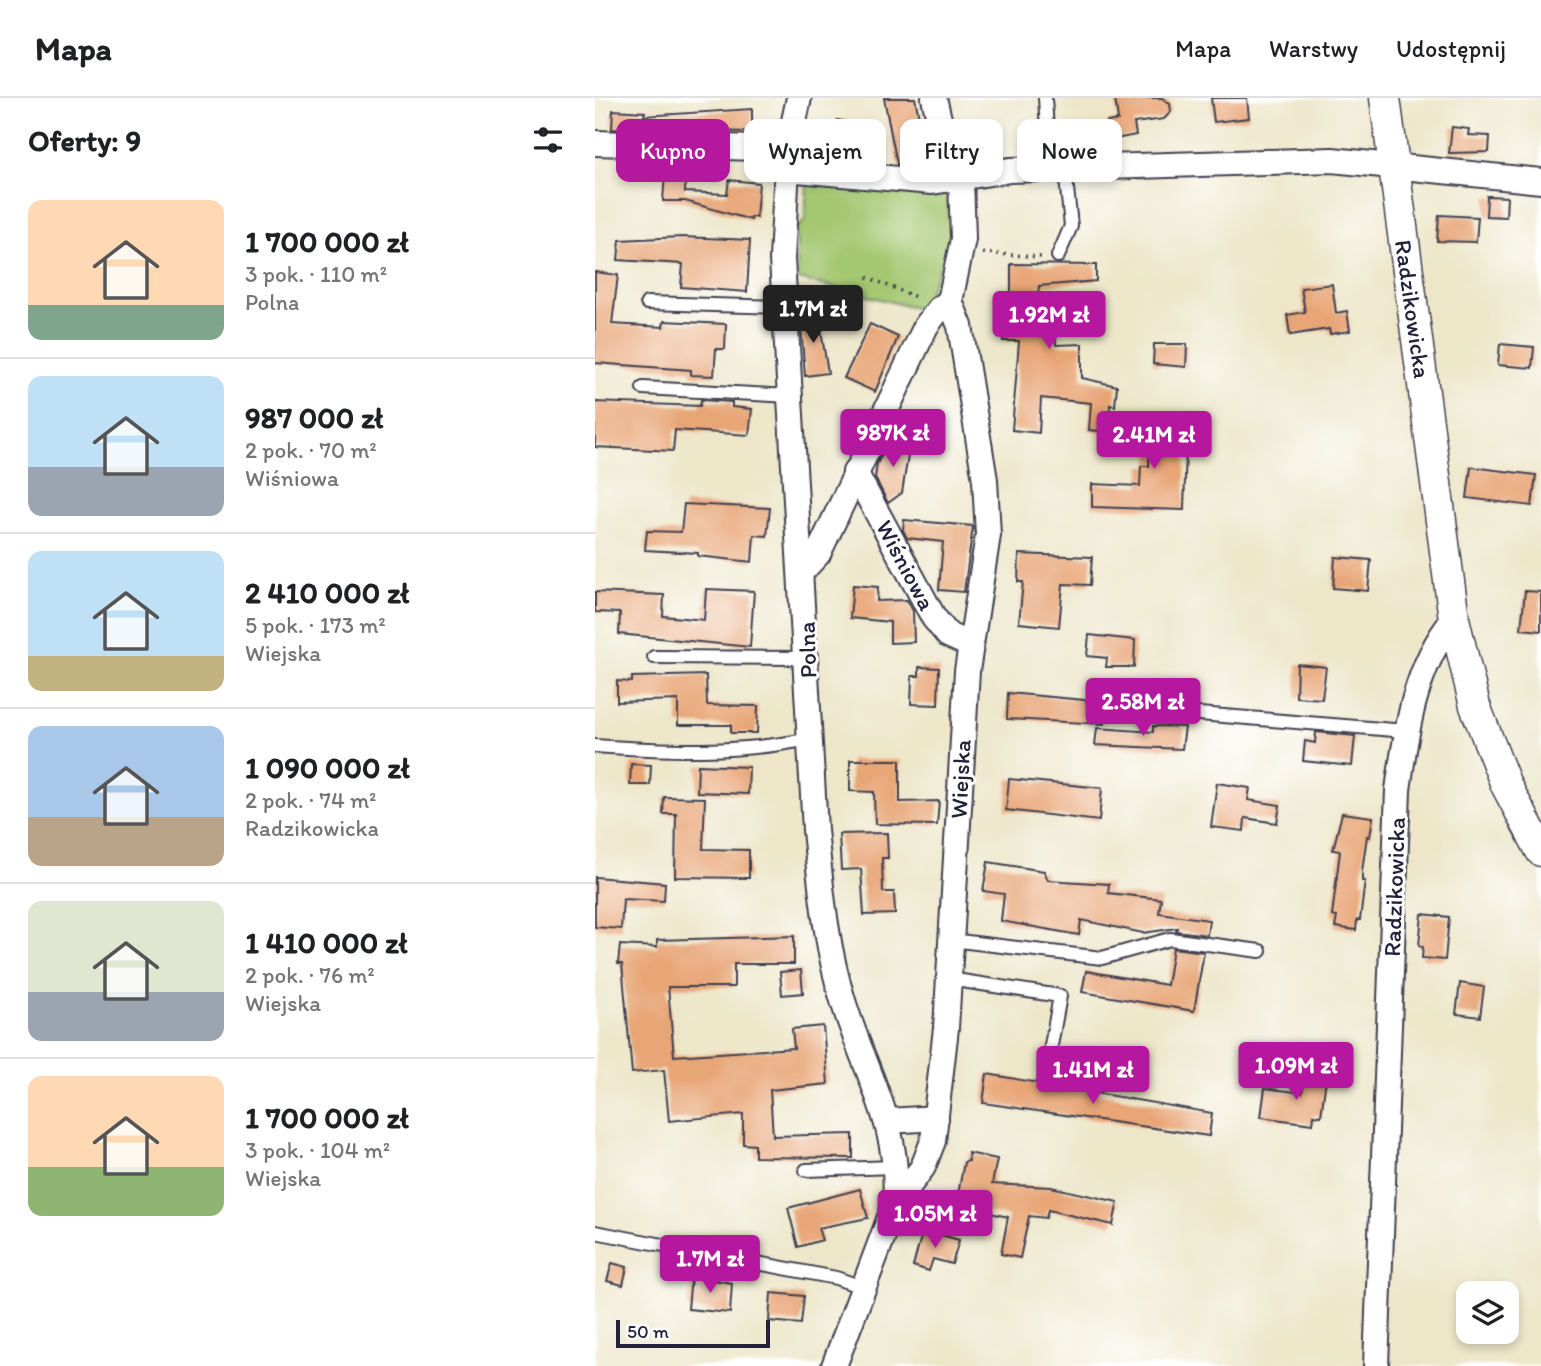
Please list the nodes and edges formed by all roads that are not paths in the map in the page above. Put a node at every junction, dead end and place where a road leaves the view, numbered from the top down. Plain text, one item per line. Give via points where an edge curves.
1 (799, 98) edge
2 (934, 98) edge
3 (1045, 98) edge
4 (1385, 98) edge
5 (795, 119) edge
6 (939, 119) edge
7 (1046, 119) edge
8 (595, 143) edge
9 (744, 155) edge
10 (1394, 166) junction
11 (1122, 167) edge
12 (1541, 181) edge
13 (786, 182) edge
14 (961, 182) edge
15 (1062, 182) edge
16 (1058, 256) road end
17 (647, 303) dead end
18 (944, 305) junction
19 (784, 307) junction
20 (643, 388) dead end
21 (789, 396) junction
22 (855, 472) junction
23 (803, 570) junction
24 (1454, 619) junction
25 (971, 645) junction
26 (654, 657) dead end
27 (807, 658) junction
28 (1187, 713) dead end
29 (1406, 731) junction
30 (809, 739) junction
31 (595, 746) edge
32 (1541, 851) edge
33 (951, 940) junction
34 (1260, 951) dead end
35 (949, 979) junction
36 (1046, 1073) dead end
37 (936, 1118) junction
38 (889, 1121) junction
39 (895, 1167) junction
40 (806, 1170) dead end
41 (895, 1205) junction
42 (595, 1232) edge
43 (865, 1288) junction
44 (834, 1366) edge
45 (1376, 1366) edge

1 - 5 street, Polna
2 - 6 street
3 - 7 lane
4 - 10 street, Radzikowicka
8 - 9 street
10 - 11 street via 1332,160
10 - 12 street
10 - 24 street, Radzikowicka
13 - 19 street, Polna
14 - 18 street via 961,251
15 - 16 lane via 1071,226
17 - 19 lane
18 - 22 street via 926,326
18 - 25 street, Wiejska via 960,326 985,480 988,535
19 - 21 street, Polna
20 - 21 lane
21 - 23 street, Polna
22 - 23 street via 818,554
22 - 25 street, Wiśniowa via 934,618 948,635
23 - 27 street, Polna
24 - 29 street, Radzikowicka via 1430,656
24 - 32 street, Radzikowicka via 1475,706 1506,785
25 - 33 street, Wiejska
26 - 27 lane
27 - 30 street, Polna
28 - 29 lane
29 - 45 street, Radzikowicka via 1396,825
30 - 31 lane via 706,751
30 - 38 street, Polna via 824,907 843,1003
33 - 34 lane via 1102,958 1170,939
33 - 35 street, Wiejska
35 - 36 lane via 1060,996
35 - 37 street, Wiejska
37 - 38 street
37 - 41 street, Wiejska via 923,1167
38 - 39 street, Polna
39 - 40 lane
39 - 41 street, Polna
41 - 43 street, Wiejska
42 - 43 lane via 836,1278
43 - 44 street, Wiejska

